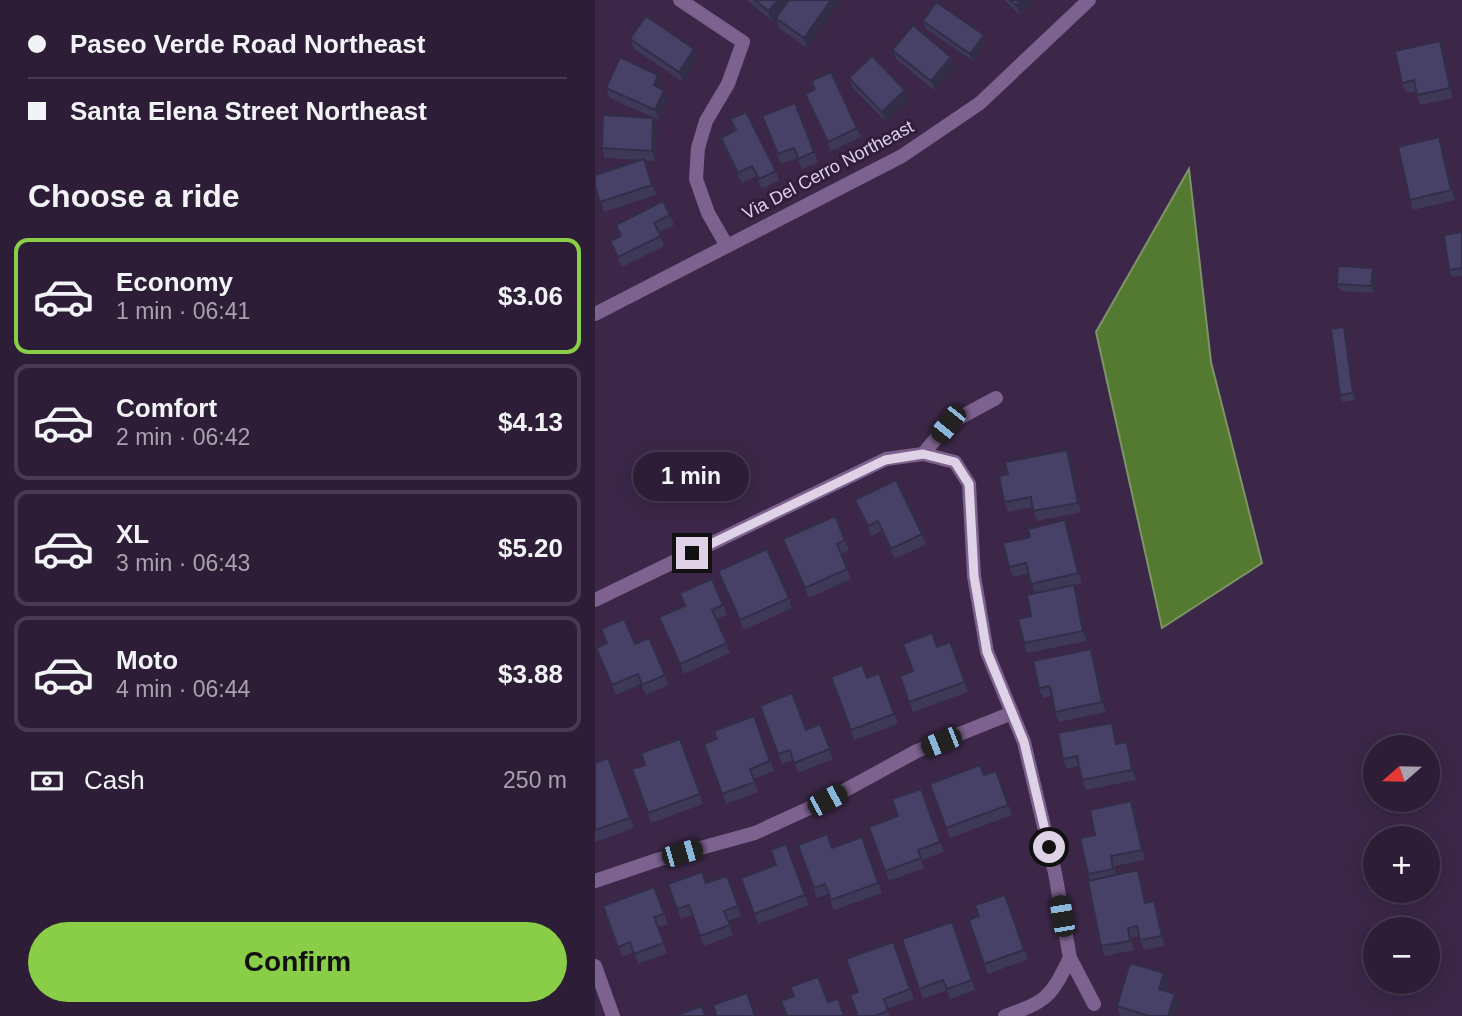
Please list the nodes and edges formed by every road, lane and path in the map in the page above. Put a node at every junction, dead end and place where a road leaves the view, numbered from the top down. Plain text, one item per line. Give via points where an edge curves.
1 (680, 0) edge
2 (1089, 0) edge
3 (727, 246) junction
4 (595, 314) edge
5 (996, 398) dead end
6 (923, 454) junction
7 (595, 600) edge
8 (1012, 713) junction
9 (595, 881) edge
10 (1070, 958) junction
11 (595, 966) edge
12 (1094, 1004) dead end
13 (613, 1016) edge
14 (1005, 1016) edge

1 - 3 street via 743,41 698,148 697,179 708,213
2 - 3 street, Via Del Cerro Northeast via 980,103 902,156
3 - 4 street, Via Del Cerro Northeast
5 - 6 street via 948,424
6 - 7 street via 885,460
6 - 8 street via 955,462 969,484 974,576 987,652
8 - 9 street via 917,751 755,833
8 - 10 street via 1024,742
10 - 12 street
10 - 14 street via 1055,988 1037,1005
11 - 13 street

